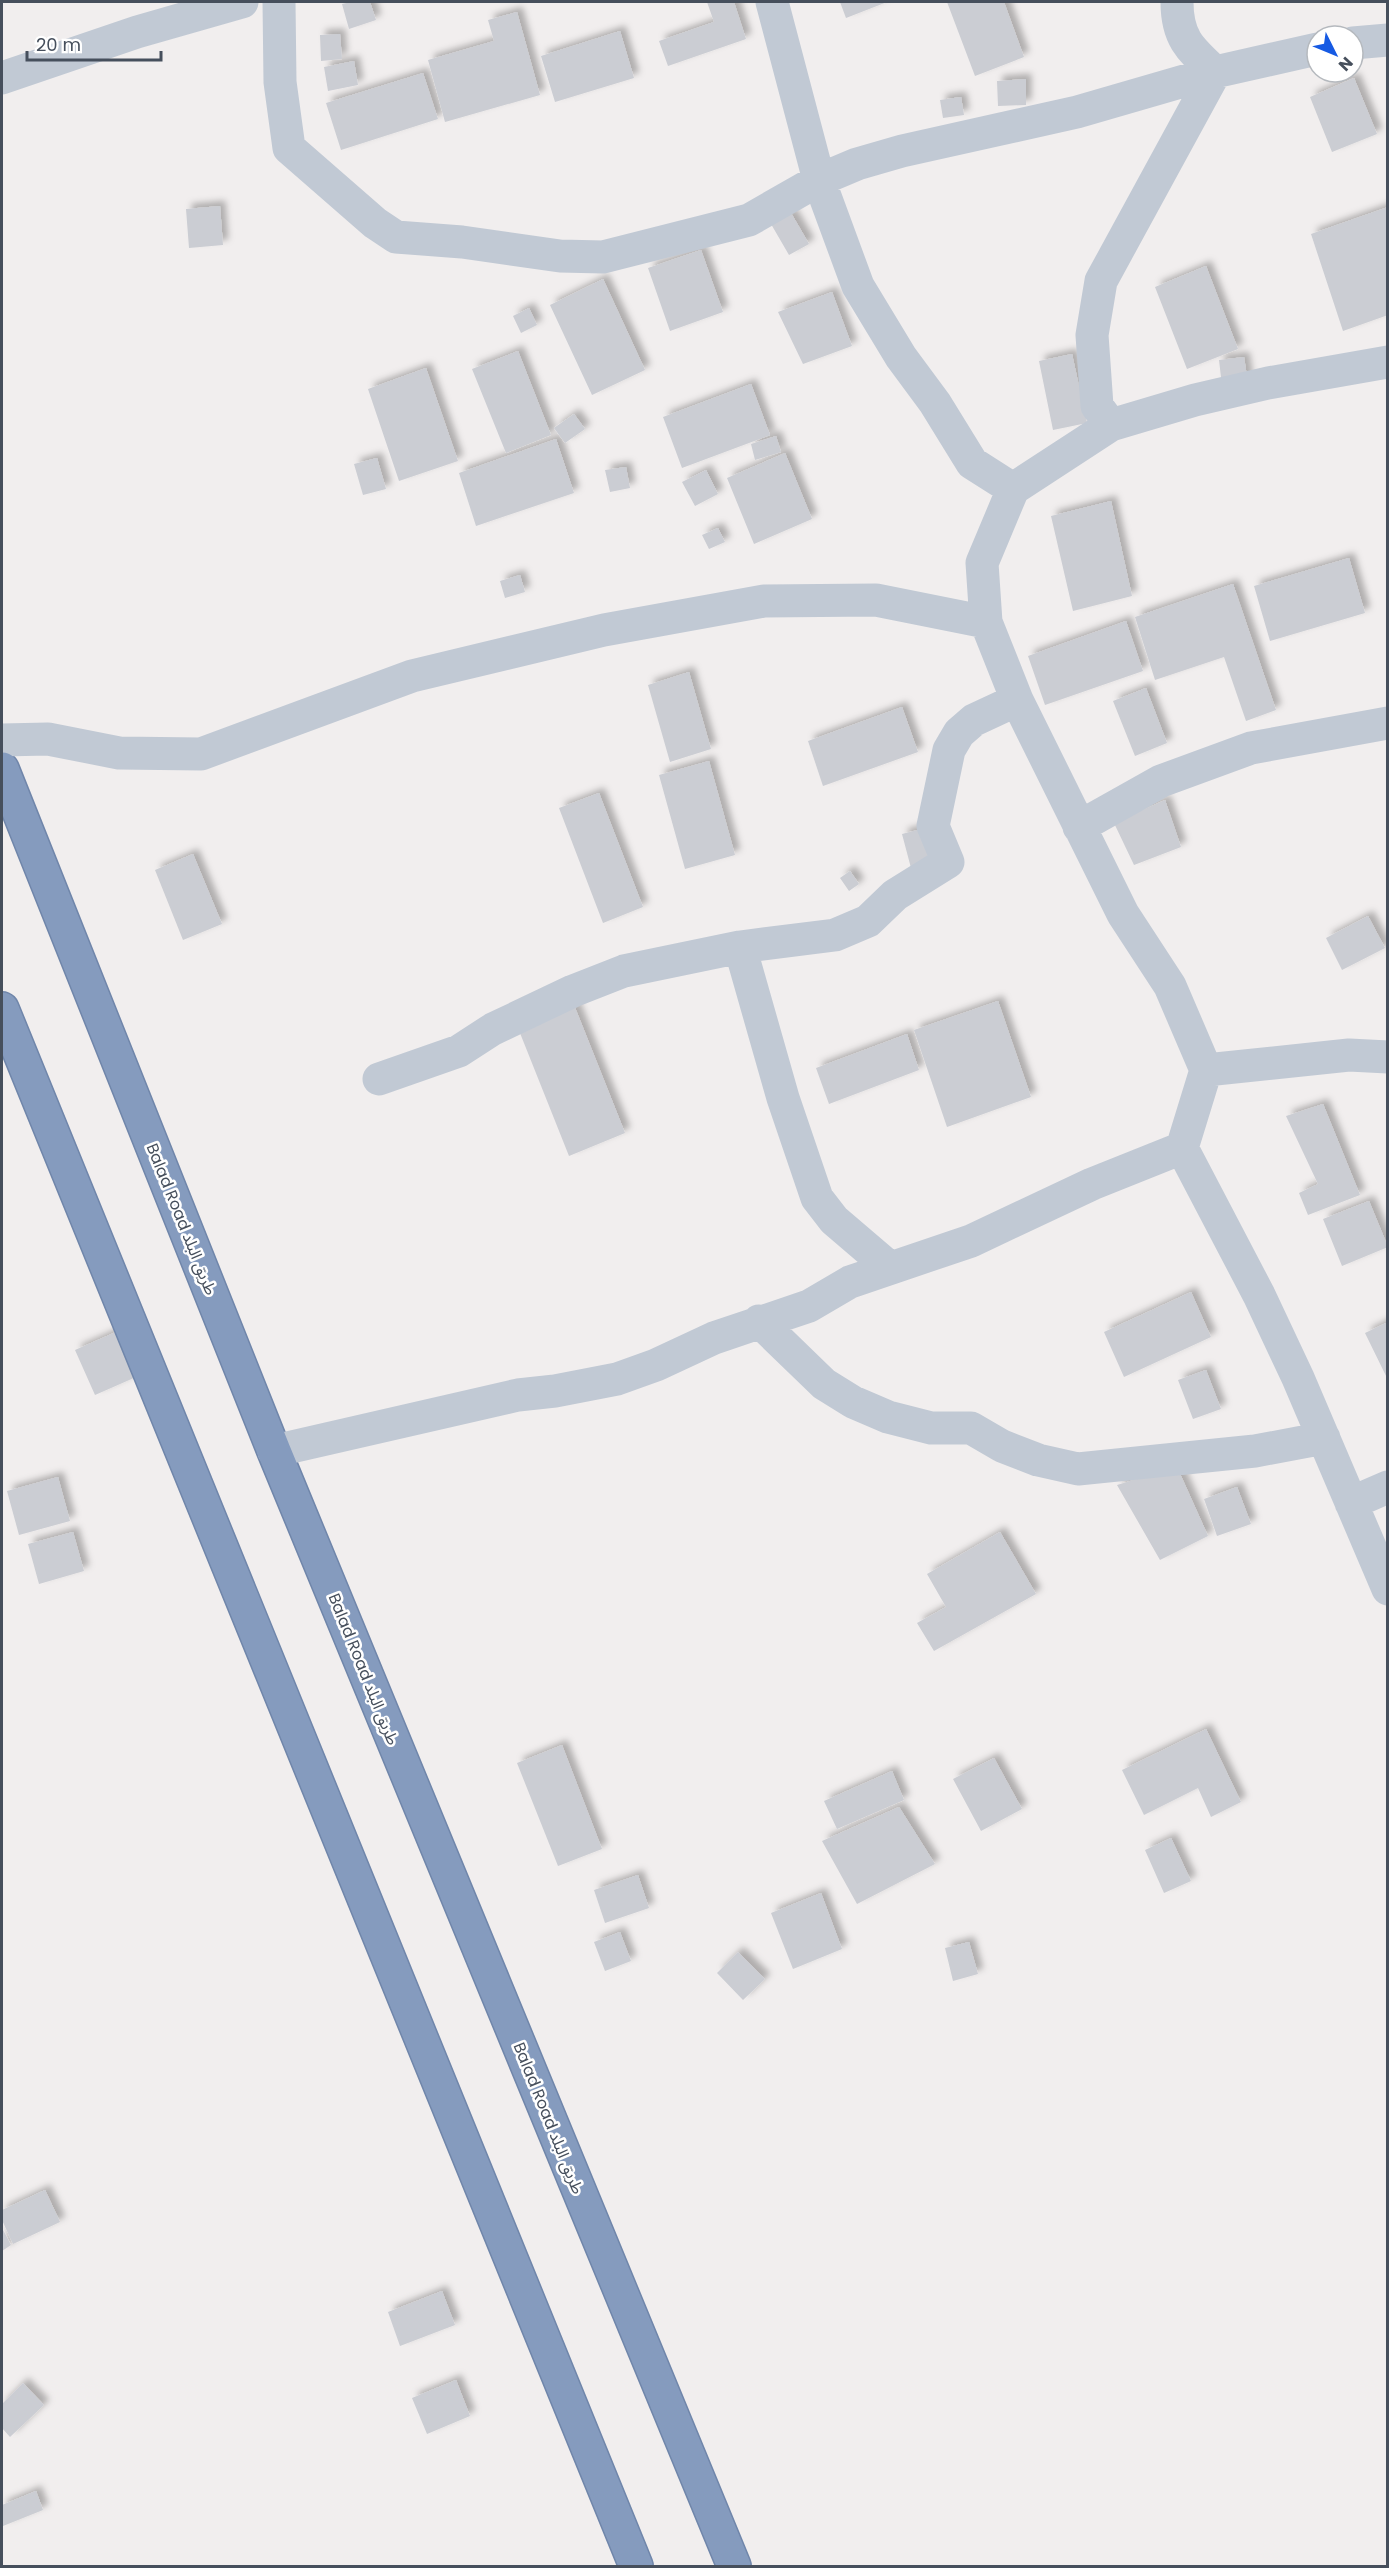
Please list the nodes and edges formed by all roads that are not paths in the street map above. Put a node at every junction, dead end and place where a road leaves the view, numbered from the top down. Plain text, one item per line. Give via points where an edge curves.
1 (242, 2) edge
2 (279, 2) edge
3 (772, 2) edge
4 (1177, 2) edge
5 (1388, 40) edge
6 (1365, 42) edge
7 (1305, 53) edge
8 (1215, 72) junction
9 (2, 78) edge
10 (819, 180) junction
11 (1388, 362) edge
12 (1111, 425) junction
13 (1013, 489) junction
14 (986, 622) junction
15 (1017, 700) junction
16 (1388, 723) edge
17 (2, 740) edge
18 (2, 769) edge
19 (1079, 827) junction
20 (740, 947) junction
21 (2, 1009) edge
22 (1388, 1057) edge
23 (1206, 1070) junction
24 (379, 1079) dead end
25 (1182, 1148) junction
26 (889, 1267) junction
27 (759, 1321) junction
28 (1324, 1438) junction
29 (274, 1451) junction
30 (1388, 1487) edge
31 (1351, 1503) junction
32 (1388, 1588) edge
33 (636, 2566) edge
34 (734, 2566) edge

1 - 9 street via 137,32
2 - 10 street via 280,82 289,148 396,237 560,256 603,257 749,220
3 - 10 street
4 - 8 street via 1177,19 1189,47
5 - 6 street
7 - 8 street
8 - 10 street via 1077,112 902,151
8 - 12 street via 1101,281 1092,335 1097,406
10 - 13 street via 858,286 901,357 972,463
11 - 12 street via 1268,383
12 - 13 street
13 - 14 street via 982,563
14 - 15 street
14 - 17 street via 876,600 764,601 604,630 412,676 201,754 119,753 48,739
15 - 19 street
15 - 20 street via 974,720 959,733 949,750 933,826 948,862 895,895 868,921 835,935
16 - 19 street via 1251,748 1161,781
18 - 29 highway, Balad Road طريق البلد
19 - 23 street via 1123,914 1170,986
20 - 24 street via 624,972 492,1029 459,1052
20 - 26 street via 783,1098 817,1198 834,1220
21 - 33 highway
22 - 23 street via 1349,1055
23 - 25 street
25 - 26 street via 1092,1184 971,1241
25 - 28 street via 1259,1295
26 - 27 street via 850,1282 809,1306
27 - 28 street via 824,1384 854,1402 888,1417 931,1428 971,1428 1038,1460 1078,1468 1255,1451
27 - 29 street via 617,1379 518,1395
28 - 31 street
29 - 34 highway, Balad Road طريق البلد
30 - 31 street
31 - 32 street

